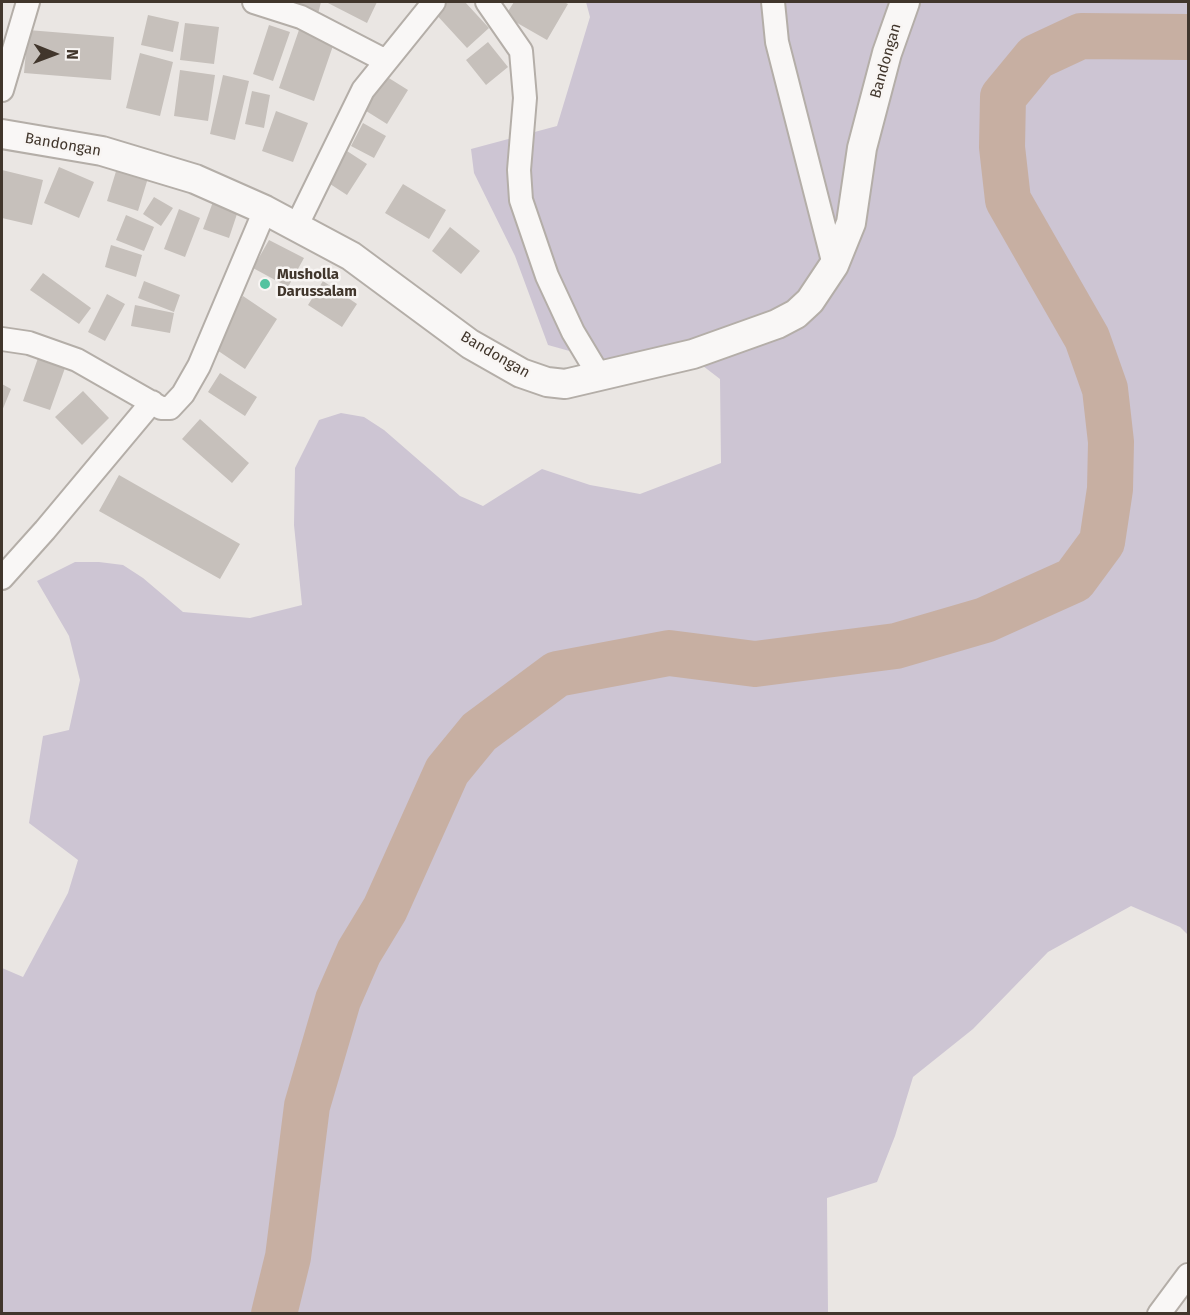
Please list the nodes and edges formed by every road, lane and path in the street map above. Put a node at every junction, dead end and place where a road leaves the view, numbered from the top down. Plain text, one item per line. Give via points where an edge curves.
1 (27, 2) edge
2 (254, 2) edge
3 (434, 2) edge
4 (487, 2) edge
5 (773, 2) edge
6 (905, 2) edge
7 (384, 60) junction
8 (2, 90) edge
9 (2, 134) edge
10 (265, 210) junction
11 (297, 225) junction
12 (834, 265) junction
13 (2, 339) edge
14 (600, 376) junction
15 (152, 402) junction
16 (2, 578) edge
17 (1188, 1275) edge
18 (1159, 1314) edge

1 - 8 street
2 - 7 street via 301,17
3 - 7 street
4 - 14 street via 521,51 525,98 519,170 521,200 547,276 573,332
5 - 12 street via 777,42
6 - 12 street, Bandongan via 862,148 851,223
7 - 11 street via 363,90
9 - 10 street, Bandongan via 102,151 195,180
10 - 11 street, Bandongan
10 - 15 street via 199,366 183,394 170,408
11 - 14 street, Bandongan via 351,256 470,344 521,374 565,384
12 - 14 street, Bandongan via 810,301 777,324 693,354
13 - 15 street via 29,343 77,360
15 - 16 street
17 - 18 street

